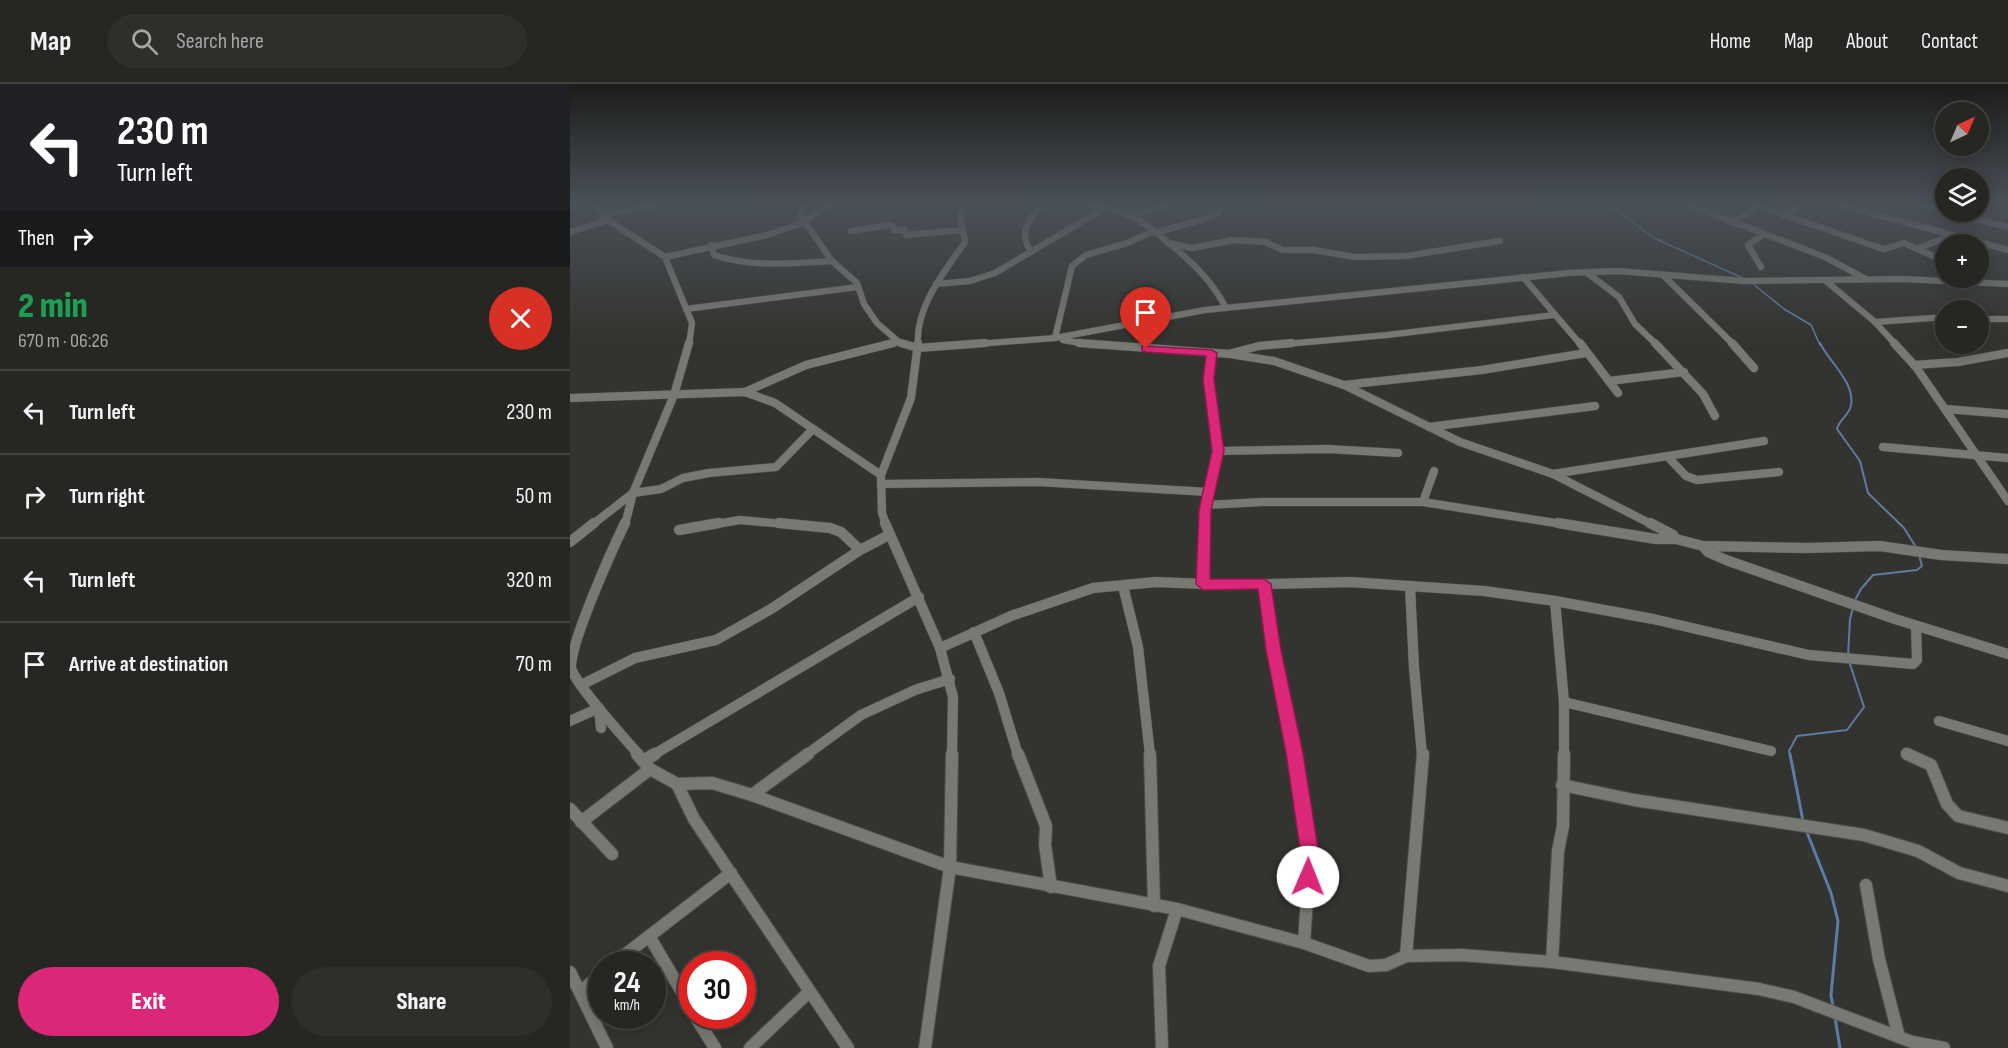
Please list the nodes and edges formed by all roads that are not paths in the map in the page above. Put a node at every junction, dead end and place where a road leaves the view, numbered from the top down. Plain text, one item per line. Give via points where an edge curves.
1 (651, 248) edge
2 (700, 248) edge
3 (712, 248) edge
4 (824, 248) edge
5 (961, 248) edge
6 (1029, 248) edge
7 (1036, 248) edge
8 (1110, 248) edge
9 (1174, 248) edge
10 (1279, 248) edge
11 (1456, 248) edge
12 (1750, 248) edge
13 (1801, 248) edge
14 (1919, 248) edge
15 (1031, 251) junction
16 (1935, 256) edge
17 (665, 257) junction
18 (832, 261) junction
19 (1761, 267) dead end
20 (1586, 272) junction
21 (1663, 275) junction
22 (1523, 277) junction
23 (1865, 279) junction
24 (1827, 281) junction
25 (936, 284) junction
26 (2008, 284) edge
27 (858, 287) junction
28 (1226, 308) junction
29 (686, 309) junction
30 (1554, 315) junction
31 (1935, 318) edge
32 (1989, 319) edge
33 (2008, 320) edge
34 (1875, 322) junction
35 (1055, 338) junction
36 (898, 342) junction
37 (918, 348) junction
38 (1212, 353) junction
39 (1586, 353) junction
40 (2008, 353) edge
41 (1230, 354) junction
42 (1914, 365) junction
43 (1754, 368) dead end
44 (1684, 372) junction
45 (1609, 381) junction
46 (1344, 385) junction
47 (745, 392) junction
48 (1618, 393) dead end
49 (674, 395) junction
50 (570, 399) edge
51 (1595, 406) dead end
52 (1946, 409) junction
53 (2008, 414) edge
54 (1715, 416) dead end
55 (1429, 428) junction
56 (812, 429) junction
57 (1764, 441) dead end
58 (1883, 447) dead end
59 (1218, 451) junction
60 (1398, 453) dead end
61 (1667, 456) junction
62 (1978, 456) junction
63 (2008, 458) edge
64 (1434, 471) dead end
65 (1779, 472) dead end
66 (1553, 474) junction
67 (881, 480) junction
68 (1208, 492) junction
69 (633, 493) junction
70 (2008, 501) edge
71 (1424, 502) junction
72 (1206, 505) junction
73 (679, 530) dead end
74 (890, 535) junction
75 (1676, 539) junction
76 (570, 542) edge
77 (1703, 546) junction
78 (860, 550) junction
79 (2008, 560) edge
80 (1203, 584) junction
81 (1264, 584) junction
82 (1123, 586) junction
83 (1410, 586) junction
84 (919, 597) junction
85 (1555, 601) junction
86 (1916, 626) junction
87 (974, 632) junction
88 (940, 648) junction
89 (2008, 654) edge
90 (570, 660) edge
91 (950, 679) junction
92 (581, 685) junction
93 (1564, 702) junction
94 (599, 708) junction
95 (570, 721) edge
96 (1939, 721) dead end
97 (601, 728) dead end
98 (2008, 741) edge
99 (1771, 751) dead end
100 (1906, 753) dead end
101 (646, 765) junction
102 (677, 784) junction
103 (1562, 785) junction
104 (752, 795) junction
105 (570, 809) edge
106 (581, 822) junction
107 (2008, 828) edge
108 (612, 854) dead end
109 (950, 867) junction
110 (731, 873) junction
111 (1866, 885) dead end
112 (2008, 886) edge
113 (1052, 887) junction
114 (1154, 906) junction
115 (1178, 909) junction
116 (650, 936) junction
117 (1304, 943) junction
118 (631, 951) edge
119 (1406, 956) junction
120 (1552, 962) junction
121 (570, 972) edge
122 (588, 985) edge
123 (678, 985) edge
124 (581, 991) junction
125 (809, 992) junction
126 (703, 1029) edge
127 (1899, 1037) junction
128 (607, 1048) edge
129 (715, 1048) edge
130 (750, 1048) edge
131 (848, 1048) edge
132 (925, 1048) edge
133 (1162, 1048) edge
134 (1944, 1048) edge

1 - 17 street
2 - 17 street
3 - 18 street via 714,255 744,263
4 - 18 street
5 - 25 street
6 - 15 street
7 - 15 street
8 - 35 street via 1086,255 1072,266
9 - 28 street via 1208,277
10 - 11 street via 1355,257 1406,256
12 - 19 street
13 - 23 street
14 - 16 street
15 - 25 street via 995,273 970,281
17 - 29 street
18 - 27 street
20 - 21 street
20 - 22 street
20 - 44 street via 1619,297 1635,324
21 - 24 street via 1744,281
21 - 43 street
22 - 28 street
22 - 30 street
23 - 24 street
23 - 26 street
24 - 34 street
25 - 37 street via 916,334
27 - 29 street
27 - 36 street via 872,316
28 - 35 street
29 - 49 street via 692,334
30 - 39 street
30 - 41 street via 1259,346
31 - 34 street
32 - 33 street
34 - 42 street
35 - 37 street
35 - 38 street via 1083,344
36 - 37 street
36 - 47 street via 806,365
37 - 67 street via 910,398
38 - 41 street
38 - 59 street via 1209,379
39 - 45 street
39 - 46 street via 1482,370
40 - 42 street
41 - 46 street via 1274,361
42 - 52 street
44 - 45 street
44 - 54 street via 1707,399
45 - 48 street
46 - 55 street
47 - 49 street
47 - 56 street via 775,403
49 - 50 street
49 - 69 street
51 - 55 street
52 - 53 street
52 - 62 street
55 - 66 street
56 - 67 street
56 - 69 street via 776,467 709,473 683,478 661,489
57 - 61 street
58 - 62 street
59 - 60 street via 1328,449
59 - 68 street
61 - 65 street via 1686,476 1697,480
61 - 66 street
62 - 63 street
62 - 70 street
64 - 71 street
66 - 75 street
67 - 68 street via 1038,482
67 - 74 street via 882,513
68 - 72 street
69 - 76 street
69 - 90 street via 626,522 595,586
71 - 72 street
71 - 75 street
72 - 80 street
73 - 78 street via 740,520 830,528 841,532
74 - 78 street
74 - 84 street
75 - 77 street
77 - 79 street via 1880,546
77 - 86 street via 1726,560
78 - 92 street via 716,640 635,658
80 - 81 street
80 - 82 street via 1156,582
81 - 83 street via 1350,582
81 - 117 street via 1310,855
82 - 87 street via 1093,588
82 - 114 street via 1138,647 1149,736
83 - 85 street
83 - 119 street via 1413,668 1424,748
84 - 88 street
84 - 101 street
85 - 86 street via 1809,655 1913,664 1917,660
85 - 93 street
86 - 89 street
87 - 88 street
87 - 113 street via 1046,826
88 - 91 street
90 - 92 street
91 - 104 street via 861,715
91 - 109 street
92 - 94 street
93 - 99 street
93 - 103 street
94 - 95 street
94 - 97 street
94 - 101 street
96 - 98 street
100 - 107 street via 1931,765 1947,804 1958,816
101 - 102 street
101 - 106 street
102 - 104 street via 712,783
102 - 110 street via 694,819
103 - 112 street via 1634,800 1864,835 1918,851 1959,873
103 - 120 street via 1563,826
104 - 109 street
105 - 106 street
106 - 108 street
109 - 113 street
109 - 132 street
110 - 116 street
110 - 125 street
111 - 127 street
113 - 114 street
114 - 115 street
115 - 117 street
115 - 133 street via 1159,966
116 - 118 street
116 - 123 street
117 - 119 street via 1369,966 1386,965
119 - 120 street via 1462,955
120 - 127 street via 1759,989 1794,997
121 - 124 street
122 - 124 street
124 - 128 street
125 - 130 street
125 - 131 street
126 - 129 street
127 - 134 street

